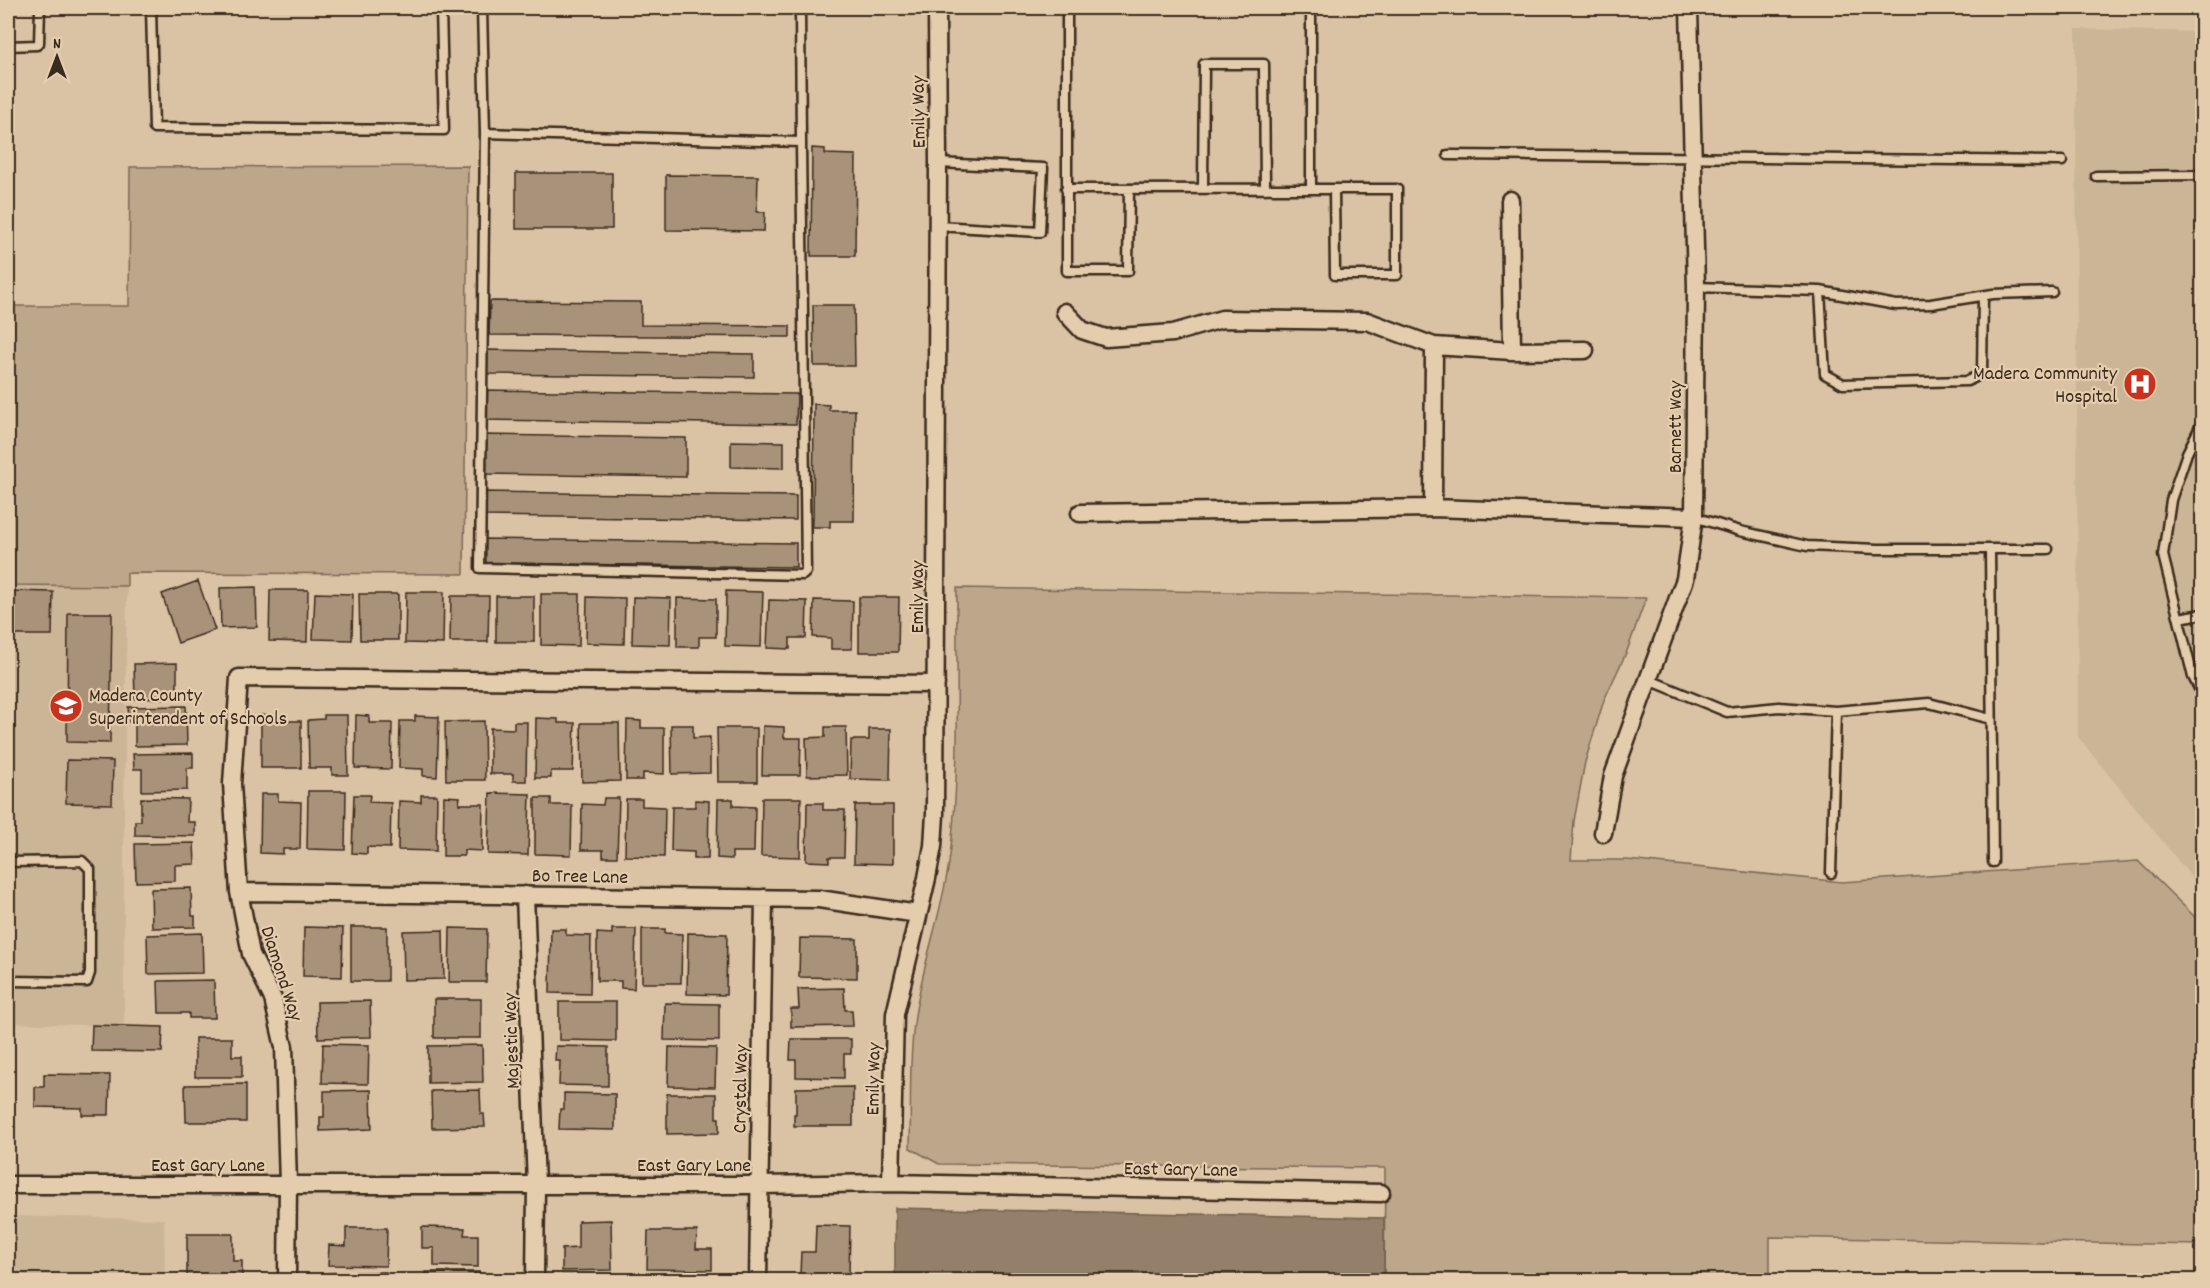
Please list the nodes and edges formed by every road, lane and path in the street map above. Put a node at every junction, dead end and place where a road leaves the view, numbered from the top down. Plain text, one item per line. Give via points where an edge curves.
1 (40, 8) edge
2 (151, 8) edge
3 (441, 8) edge
4 (482, 8) edge
5 (800, 8) edge
6 (937, 8) edge
7 (1067, 8) edge
8 (1311, 8) edge
9 (1689, 8) edge
10 (8, 46) edge
11 (485, 133) junction
12 (801, 142) junction
13 (1448, 155) dead end
14 (1694, 159) junction
15 (2062, 161) dead end
16 (938, 163) junction
17 (2202, 175) edge
18 (2096, 176) dead end
19 (1066, 189) junction
20 (1129, 189) junction
21 (1203, 189) junction
22 (1265, 189) junction
23 (1311, 189) junction
24 (1334, 189) junction
25 (1510, 200) dead end
26 (938, 226) junction
27 (1696, 287) junction
28 (1820, 291) junction
29 (2052, 292) dead end
30 (1983, 296) junction
31 (1065, 312) dead end
32 (1434, 346) junction
33 (1585, 350) dead end
34 (1512, 351) junction
35 (2202, 423) edge
36 (1432, 508) junction
37 (1080, 513) dead end
38 (1694, 517) junction
39 (1990, 549) junction
40 (2048, 549) dead end
41 (2202, 614) edge
42 (2179, 618) junction
43 (1647, 679) junction
44 (936, 684) junction
45 (2202, 694) edge
46 (1836, 711) junction
47 (1991, 719) junction
48 (1603, 833) dead end
49 (8, 862) edge
50 (1993, 862) dead end
51 (1831, 873) dead end
52 (239, 892) junction
53 (525, 895) junction
54 (764, 898) junction
55 (918, 914) junction
56 (8, 981) edge
57 (891, 1183) junction
58 (8, 1185) edge
59 (288, 1185) junction
60 (536, 1185) junction
61 (758, 1185) junction
62 (1381, 1193) dead end
63 (287, 1281) edge
64 (535, 1281) edge
65 (758, 1281) edge

1 - 10 lane via 39,43
2 - 3 lane via 154,128 444,130
4 - 11 lane
5 - 12 lane
6 - 16 street, Emily Way
7 - 19 lane
8 - 23 lane
9 - 14 street, Barnett Way
11 - 12 lane
11 - 12 lane via 478,564 484,570 803,575 806,572
13 - 14 lane
14 - 15 lane
14 - 27 street, Barnett Way
16 - 26 street, Emily Way
16 - 26 lane via 1043,168 1040,232
17 - 18 lane
19 - 20 lane
19 - 20 lane via 1067,271 1128,271
20 - 21 lane
21 - 22 lane
21 - 22 lane via 1204,64 1264,64
22 - 23 lane
23 - 24 lane
24 - 24 lane via 1397,189 1397,275 1335,275
25 - 34 street
26 - 44 street, Emily Way
27 - 28 lane
27 - 38 street, Barnett Way
28 - 30 lane via 1896,305
28 - 30 lane via 1826,374 1843,384 1967,381 1982,374
29 - 30 lane
31 - 32 street via 1082,330 1106,339 1173,333 1222,319 1367,321
32 - 34 street
32 - 36 street
33 - 34 street
35 - 42 lane via 2171,500 2163,555
36 - 37 street
36 - 38 street
38 - 39 lane via 1807,546
38 - 43 street, Barnett Way via 1684,579
39 - 40 lane
39 - 47 lane
41 - 42 lane
42 - 45 lane via 2193,677
43 - 46 lane via 1727,712 1779,707
43 - 48 street, Barnett Way via 1613,776
44 - 52 street, Diamond Way via 239,678 232,784
44 - 55 street, Emily Way via 933,846
46 - 47 lane via 1929,703
46 - 51 lane
47 - 50 lane
49 - 56 lane via 82,861 90,869 87,982
52 - 53 street, Bo Tree Lane
52 - 59 street, Diamond Way via 251,954 273,999 284,1047
53 - 54 street, Bo Tree Lane
53 - 60 street, Majestic Way
54 - 55 street, Bo Tree Lane via 819,899
54 - 61 street, Crystal Way
55 - 57 street, Emily Way via 895,1014
57 - 61 street, East Gary Lane
57 - 62 street, East Gary Lane
58 - 59 street, East Gary Lane
59 - 60 street, East Gary Lane
59 - 63 street, Diamond Way
60 - 61 street, East Gary Lane
60 - 64 street, Majestic Way
61 - 65 street, Crystal Way

